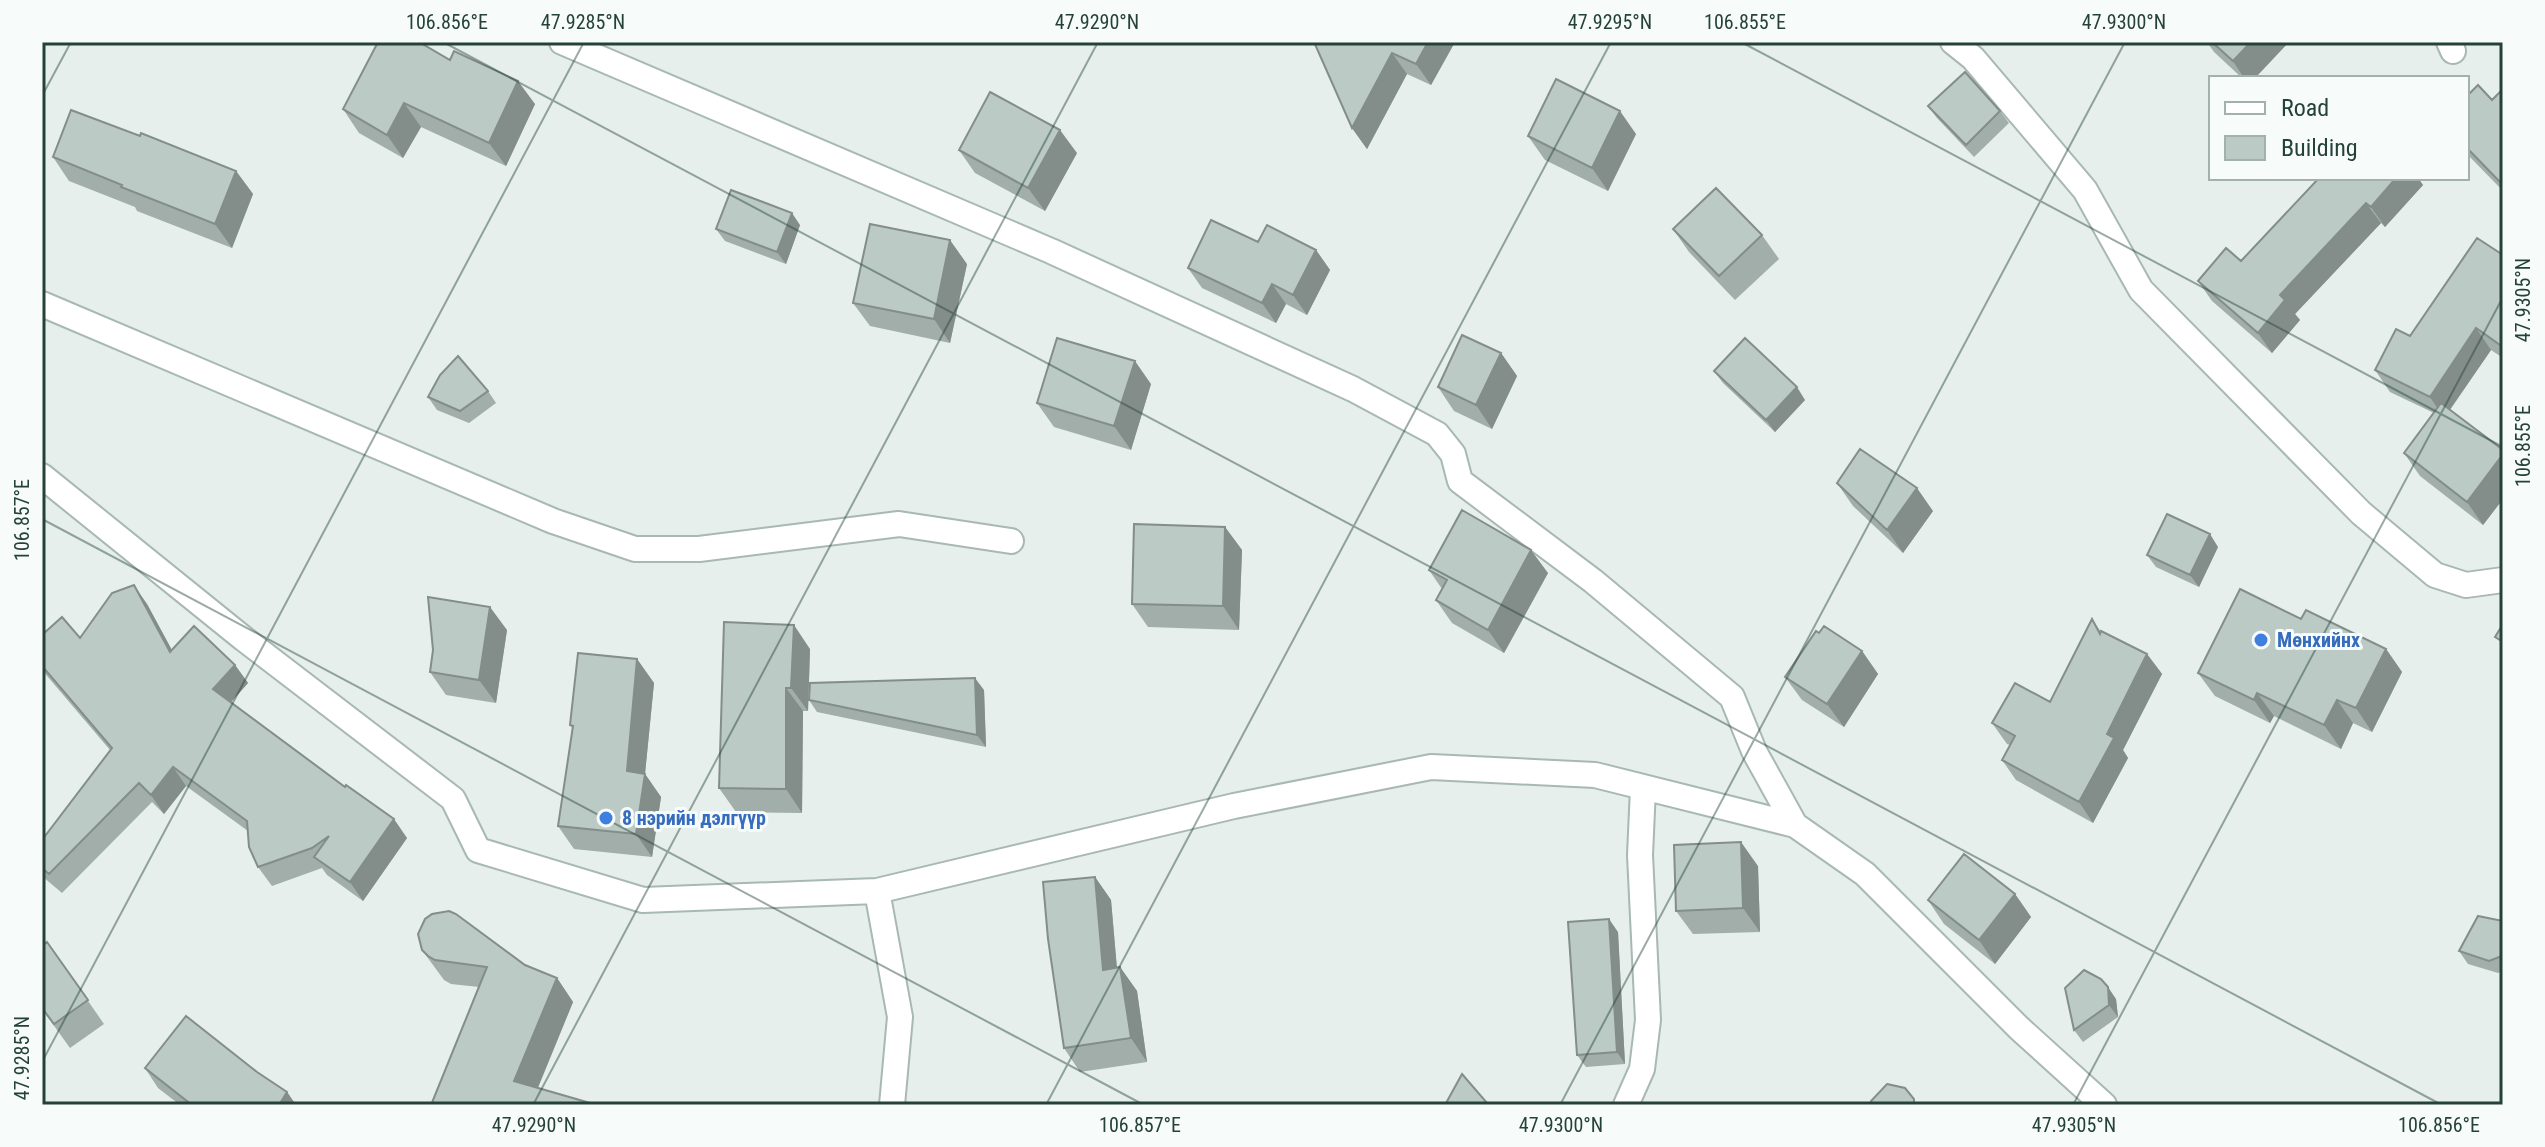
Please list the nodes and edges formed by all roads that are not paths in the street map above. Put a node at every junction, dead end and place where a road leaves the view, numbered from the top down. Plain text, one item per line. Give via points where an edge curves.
1 (562, 42) edge
2 (1953, 42) edge
3 (42, 304) edge
4 (42, 476) edge
5 (1011, 541) dead end
6 (2503, 580) edge
7 (1643, 788) junction
8 (1795, 825) junction
9 (877, 891) junction
10 (892, 1105) edge
11 (1626, 1105) edge
12 (2104, 1105) edge

1 - 8 street via 1051,251 1353,389 1437,434 1453,454 1460,481 1593,581 1732,697 1754,751
2 - 6 street via 1973,58 2085,190 2141,290 2361,513 2435,575 2466,585
3 - 5 street via 553,521 635,549 699,549 899,524
4 - 9 street via 453,799 478,850 643,900
7 - 8 street
7 - 9 street via 1595,775 1431,767 1234,806
7 - 11 street via 1640,855 1648,1020 1642,1069
8 - 12 street via 1865,874
9 - 10 street via 900,1017

